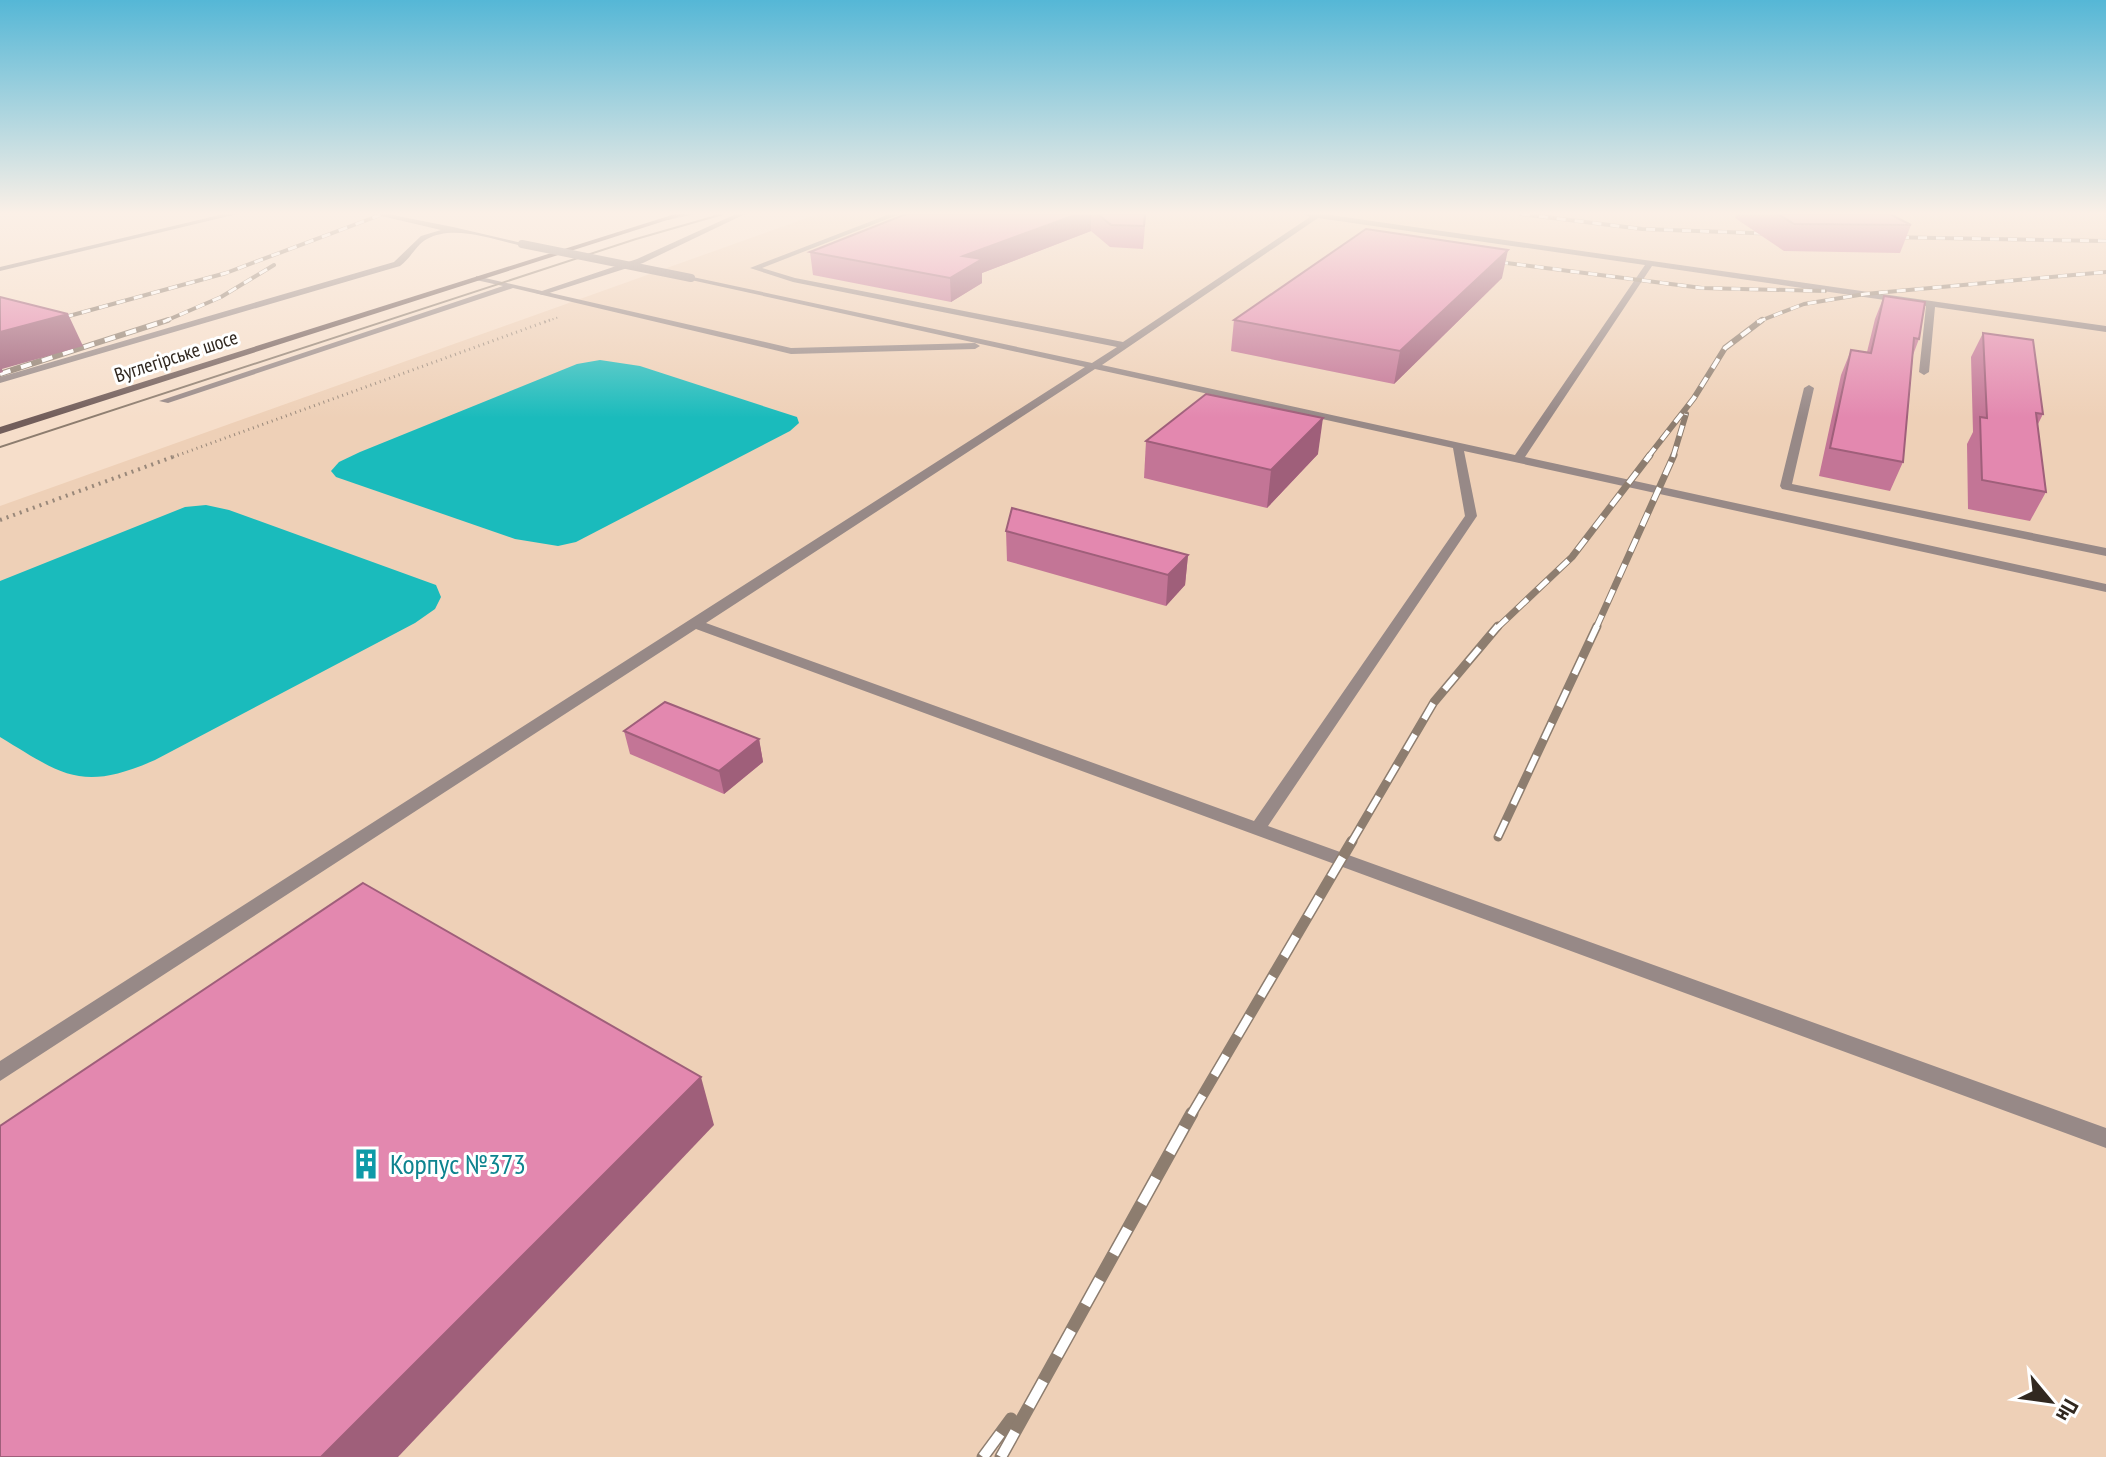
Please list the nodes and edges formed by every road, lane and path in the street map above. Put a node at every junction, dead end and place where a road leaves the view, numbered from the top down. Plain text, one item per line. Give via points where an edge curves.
1 (335, 282) edge
2 (466, 282) edge
3 (496, 282) edge
4 (574, 282) edge
5 (709, 282) edge
6 (803, 282) edge
7 (1217, 282) edge
8 (1637, 282) edge
9 (1780, 282) edge
10 (513, 286) junction
11 (540, 293) junction
12 (1931, 304) junction
13 (592, 305) junction
14 (873, 318) junction
15 (2106, 329) edge
16 (1123, 345) junction
17 (1001, 346) junction
18 (871, 350) junction
19 (1094, 366) junction
20 (1924, 372) dead end
21 (0, 380) edge
22 (1809, 388) dead end
23 (164, 401) dead end
24 (0, 431) edge
25 (1458, 447) junction
26 (1517, 460) junction
27 (0, 520) edge
28 (2106, 552) edge
29 (2106, 588) edge
30 (692, 623) junction
31 (1257, 829) junction
32 (0, 1072) edge
33 (2106, 1138) edge

1 - 21 street
2 - 24 street, Вуглегірське шосе
3 - 10 street
4 - 11 street
5 - 14 street, bridge
6 - 16 street
7 - 16 street
8 - 26 street
9 - 12 street
10 - 11 street
10 - 23 street
11 - 13 street
12 - 15 street
12 - 20 street
13 - 18 street via 775,349
13 - 27 path
14 - 17 street
14 - 18 street via 907,336 903,342
16 - 19 street
17 - 18 street
17 - 19 street
19 - 25 street
19 - 30 street
22 - 28 street via 1786,486
25 - 26 street
25 - 31 street via 1471,516
26 - 29 street
30 - 31 street
30 - 32 street
31 - 33 street

